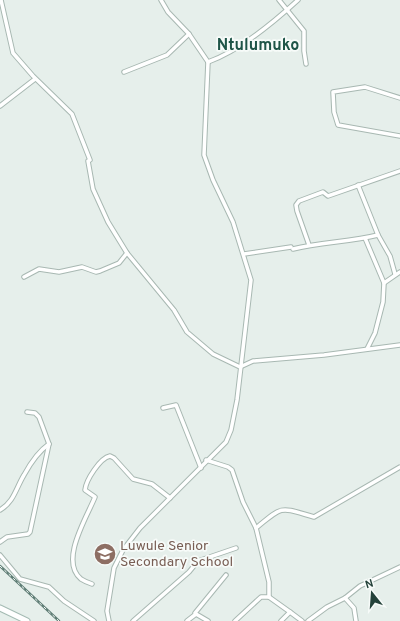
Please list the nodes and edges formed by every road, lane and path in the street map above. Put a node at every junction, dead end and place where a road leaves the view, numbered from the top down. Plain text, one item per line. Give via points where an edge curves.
1 (1, 0) edge
2 (161, 0) edge
3 (279, 0) edge
4 (298, 0) edge
5 (287, 10) junction
6 (189, 34) junction
7 (208, 62) junction
8 (306, 64) dead end
9 (124, 72) dead end
10 (35, 79) junction
11 (400, 98) edge
12 (0, 106) edge
13 (400, 133) edge
14 (400, 137) edge
15 (400, 171) edge
16 (358, 185) junction
17 (378, 235) junction
18 (365, 238) junction
19 (309, 245) junction
20 (128, 253) junction
21 (244, 254) junction
22 (400, 272) edge
23 (395, 274) junction
24 (24, 277) dead end
25 (384, 283) junction
26 (400, 345) edge
27 (367, 349) junction
28 (240, 367) junction
29 (163, 408) dead end
30 (27, 412) dead end
31 (50, 444) junction
32 (206, 460) junction
33 (201, 468) junction
34 (400, 468) edge
35 (170, 498) junction
36 (0, 510) edge
37 (256, 528) junction
38 (0, 542) edge
39 (236, 548) dead end
40 (0, 555) edge
41 (400, 567) edge
42 (226, 575) dead end
43 (92, 584) dead end
44 (269, 597) junction
45 (345, 598) junction
46 (0, 608) edge
47 (290, 612) junction
48 (195, 613) junction
49 (27, 621) edge
50 (94, 621) edge
51 (109, 621) edge
52 (133, 621) edge
53 (187, 621) edge
54 (208, 621) edge
55 (235, 621) edge
56 (281, 621) edge
57 (302, 621) edge
58 (308, 621) edge
59 (356, 621) edge

1 - 10 street via 11,50
2 - 6 street via 168,12
3 - 5 street
4 - 5 street
5 - 7 street via 231,52
5 - 8 street via 304,31
6 - 7 street
6 - 9 street via 167,55
7 - 21 street via 204,156
10 - 12 street
10 - 20 street via 72,114 89,161 94,189 108,222
11 - 14 street via 365,88 334,92 334,112 338,125
13 - 14 street
15 - 16 street
16 - 17 street
16 - 19 street via 328,196 323,192 299,200 296,205 297,211
17 - 18 street
17 - 23 street via 390,256
18 - 19 street
18 - 25 street
19 - 21 street
20 - 24 street via 119,263 96,272 82,267 59,272 39,269
20 - 28 street via 174,310 187,332 213,354
21 - 28 street via 251,280
22 - 23 street
23 - 25 street
25 - 27 street via 383,302 375,333
26 - 27 street
27 - 28 street via 253,362
28 - 32 street via 231,430 226,442
29 - 33 street via 176,405
30 - 31 street via 39,416
31 - 36 street via 38,453 23,475 11,502
31 - 38 street via 30,532
32 - 33 street
32 - 37 street via 232,470 243,502
33 - 35 street
34 - 37 street via 314,517 286,509 279,510
35 - 43 street via 152,484 133,478 114,458 106,456 86,483 85,490 95,497 75,538 72,566 80,579
35 - 51 street via 140,528 123,550 114,568 107,611
37 - 44 street via 269,582
39 - 52 street via 198,560 189,572
40 - 50 street via 20,579 49,587 64,601
41 - 45 street via 360,586
42 - 48 street
44 - 47 street
44 - 55 street via 261,597
45 - 58 street
45 - 59 street via 354,608
46 - 49 main road
47 - 56 street
47 - 57 street
48 - 53 street
48 - 54 street

